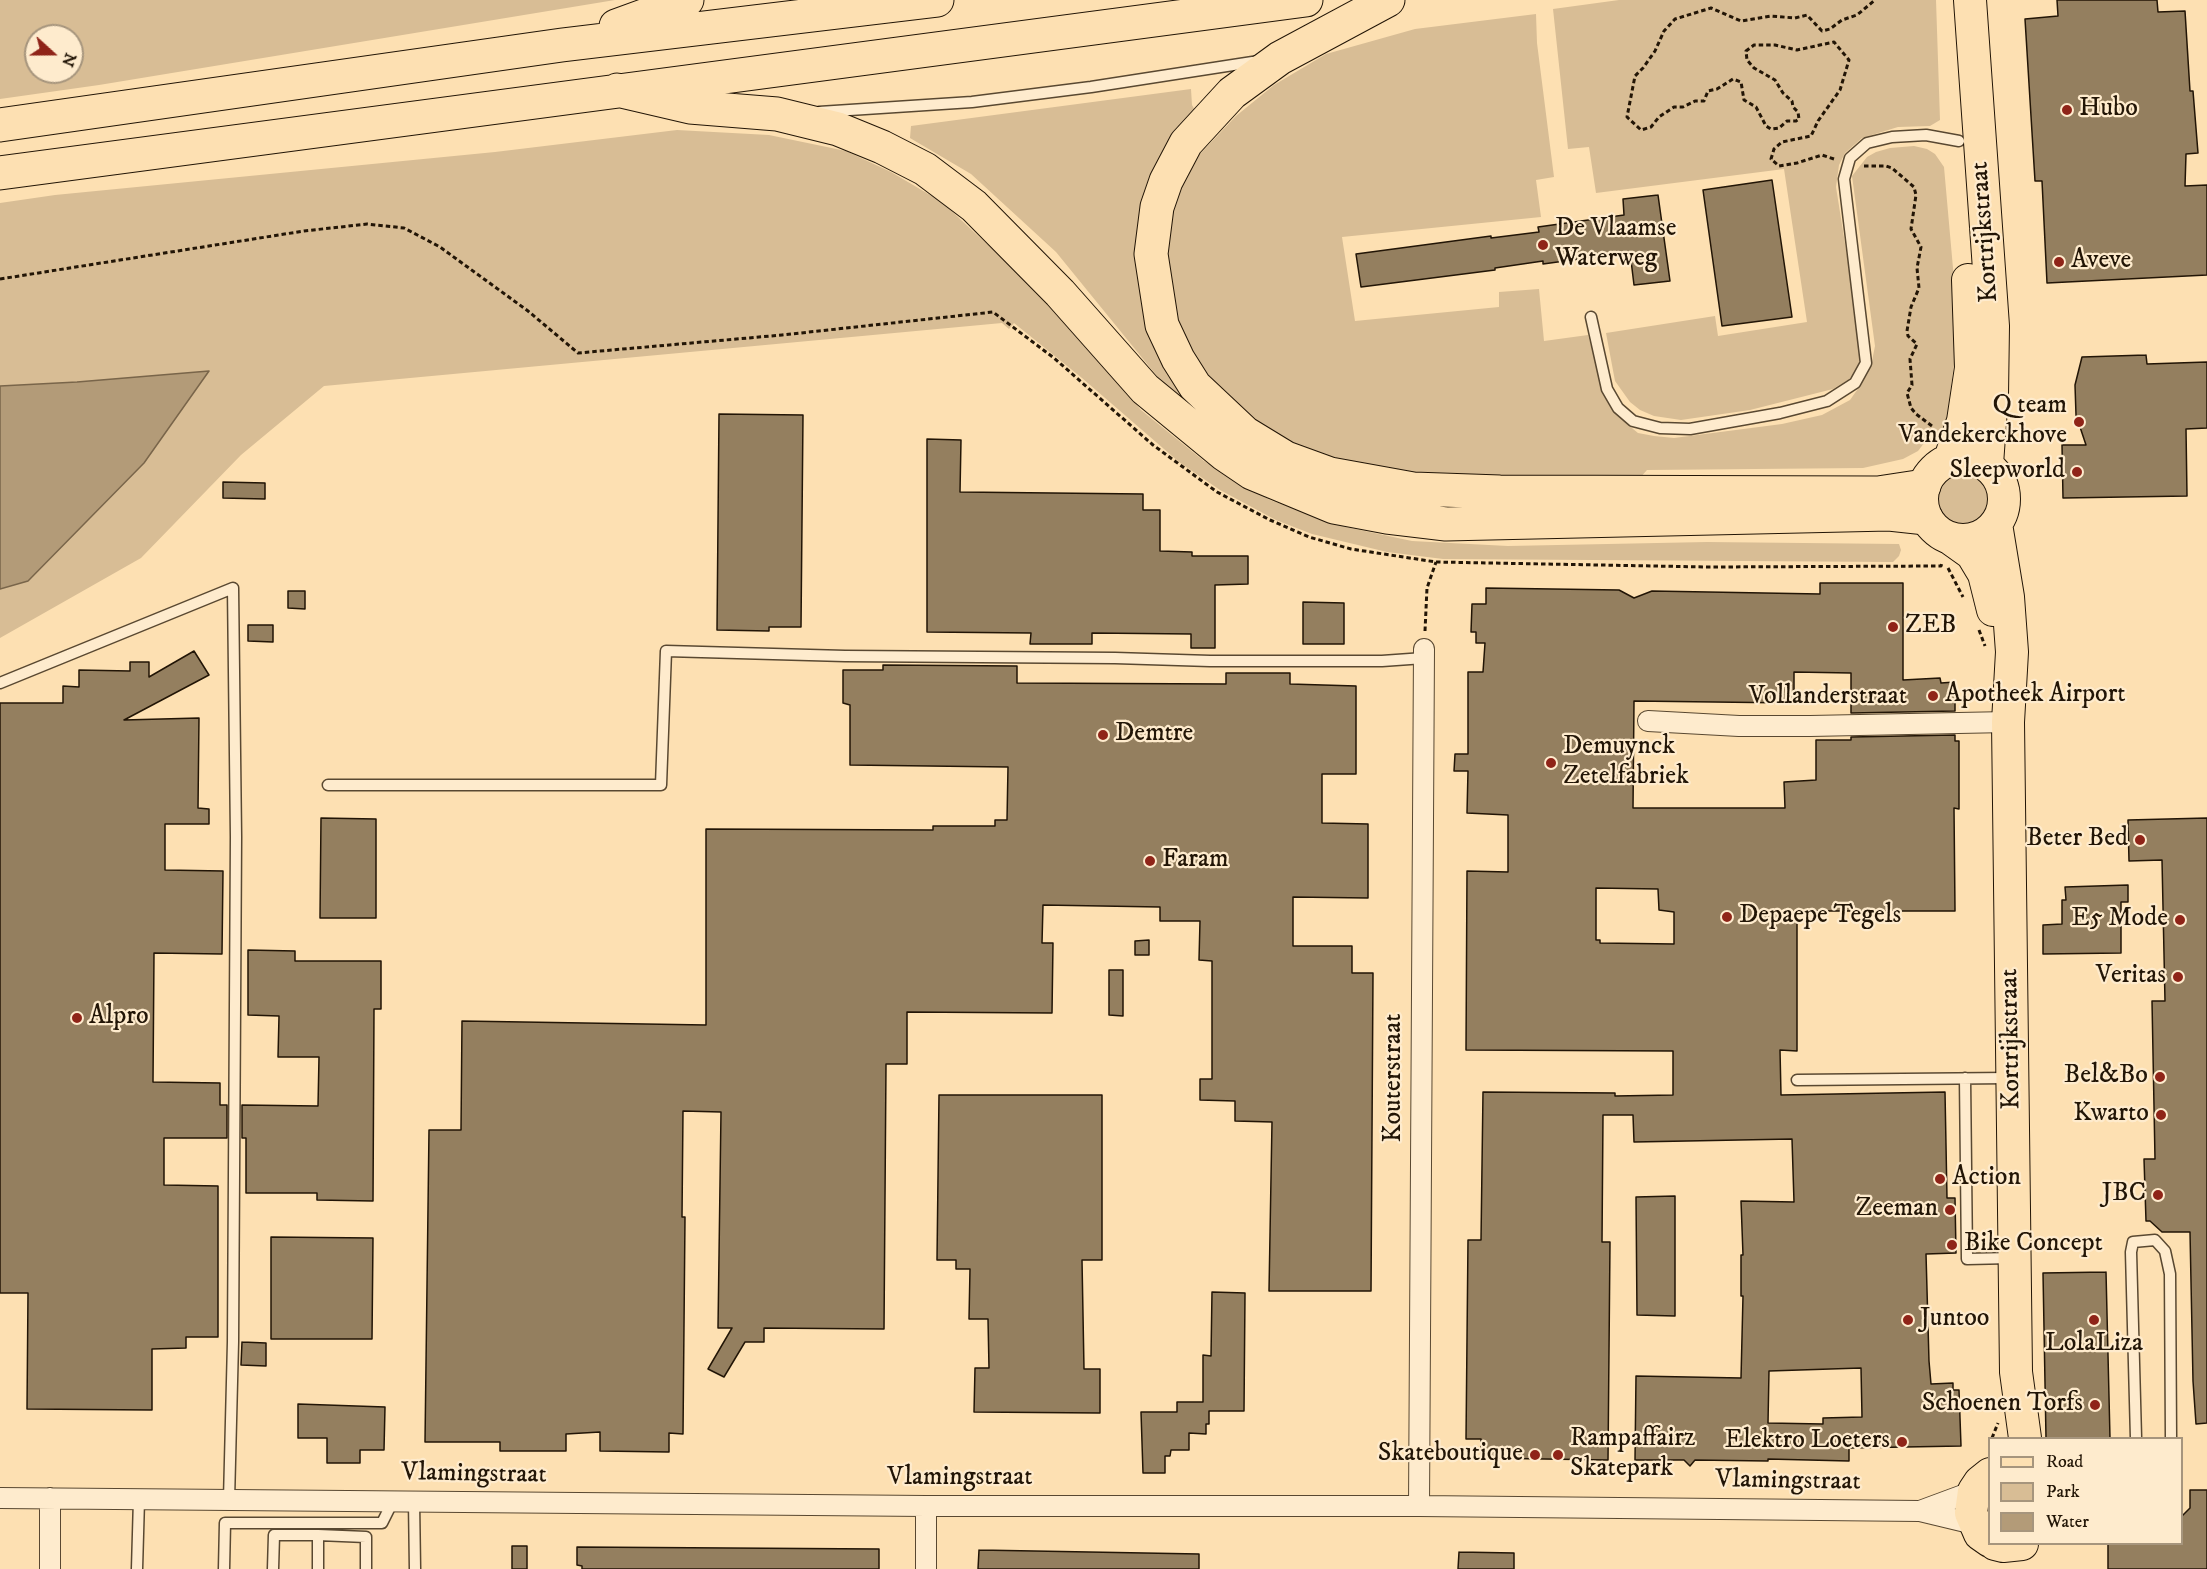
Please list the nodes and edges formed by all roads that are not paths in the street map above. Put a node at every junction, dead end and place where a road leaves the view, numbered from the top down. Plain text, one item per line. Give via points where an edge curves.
1 (687, 0) edge
2 (937, 0) edge
3 (1306, 0) edge
4 (1388, 0) edge
5 (1949, 0) edge
6 (1970, 0) edge
7 (562, 45) junction
8 (1280, 58) junction
9 (617, 90) junction
10 (777, 114) junction
11 (0, 125) edge
12 (1959, 141) junction
13 (0, 173) edge
14 (1592, 317) dead end
15 (1950, 459) junction
16 (1987, 464) junction
17 (1924, 486) junction
18 (1926, 518) junction
19 (1996, 524) junction
20 (1951, 539) junction
21 (1424, 654) joint
22 (0, 683) edge
23 (2008, 715) junction
24 (1648, 721) dead end
25 (328, 785) dead end
26 (2012, 1077) junction
27 (1965, 1078) junction
28 (1797, 1080) dead end
29 (2015, 1258) junction
30 (2016, 1372) junction
31 (2003, 1437) edge
32 (2025, 1437) edge
33 (2136, 1437) edge
34 (2171, 1437) edge
35 (1982, 1483) edge
36 (0, 1497) edge
37 (50, 1498) junction
38 (139, 1499) junction
39 (229, 1500) junction
40 (393, 1501) junction
41 (414, 1501) junction
42 (926, 1506) junction
43 (1419, 1506) junction
44 (1920, 1511) junction
45 (318, 1535) junction
46 (1988, 1537) edge
47 (1988, 1538) edge
48 (1992, 1545) edge
49 (2032, 1545) edge
50 (50, 1569) edge
51 (137, 1569) edge
52 (224, 1569) edge
53 (273, 1569) edge
54 (318, 1569) edge
55 (366, 1569) edge
56 (415, 1569) edge
57 (926, 1569) edge
58 (2004, 1569) edge
59 (2027, 1569) edge

1 - 7 highway
2 - 7 highway
3 - 9 highway
4 - 8 highway
5 - 12 main road, Kortrijkstraat
6 - 16 main road, Kortrijkstraat via 1993,326
7 - 11 highway
8 - 10 lane via 972,102
8 - 17 highway via 1232,93 1186,143 1157,207 1151,254 1162,325 1178,359 1195,386 1245,433 1286,459 1330,474 1413,489 1878,493
9 - 10 highway via 690,107
9 - 13 highway
10 - 18 highway via 838,129 925,169 974,206 1060,293 1145,389 1252,473 1334,507 1446,524 1889,514
12 - 14 lane via 1926,135 1892,137 1867,143 1850,158 1844,179 1866,363 1855,383 1827,401 1690,429 1660,428 1633,421 1618,408 1607,389
12 - 15 main road, Kortrijkstraat via 1971,368 1963,421
15 - 16 main road via 1968,458
15 - 17 main road via 1934,470
16 - 19 main road via 2000,477 2004,491 2004,508
17 - 18 main road
18 - 20 main road
19 - 20 main road via 1976,538
19 - 23 main road, Kortrijkstraat via 2009,602 2012,652
20 - 23 main road, Kortrijkstraat via 1972,554 1984,574 2001,651
21 - 25 lane via 1382,661 1210,661 666,651 661,785
21 - 43 street, Kouterstraat
22 - 39 lane via 233,588 235,966
23 - 24 street, Vollanderstraat via 1810,726
23 - 26 main road, Kortrijkstraat
26 - 27 lane
26 - 29 main road, Kortrijkstraat
27 - 28 lane
27 - 29 lane via 1967,1259
29 - 30 main road, Kortrijkstraat
30 - 31 main road, Kortrijkstraat
30 - 32 main road, Kortrijkstraat
33 - 34 lane via 2131,1252 2133,1242 2155,1240 2165,1251 2170,1274
35 - 44 street, Vlamingstraat
35 - 46 main road via 1971,1499 1971,1513
36 - 37 street, Vlamingstraat
37 - 38 street, Vlamingstraat
37 - 50 street
38 - 39 street, Vlamingstraat
38 - 51 lane
39 - 40 street, Vlamingstraat
40 - 41 street, Vlamingstraat
40 - 52 lane via 382,1523 225,1523
41 - 42 street, Vlamingstraat
41 - 56 lane
42 - 43 street, Vlamingstraat
42 - 57 street
43 - 44 street, Vlamingstraat
44 - 47 street, Vlamingstraat
45 - 53 lane via 274,1535
45 - 54 lane
45 - 55 lane via 366,1537
48 - 58 main road
49 - 59 main road

